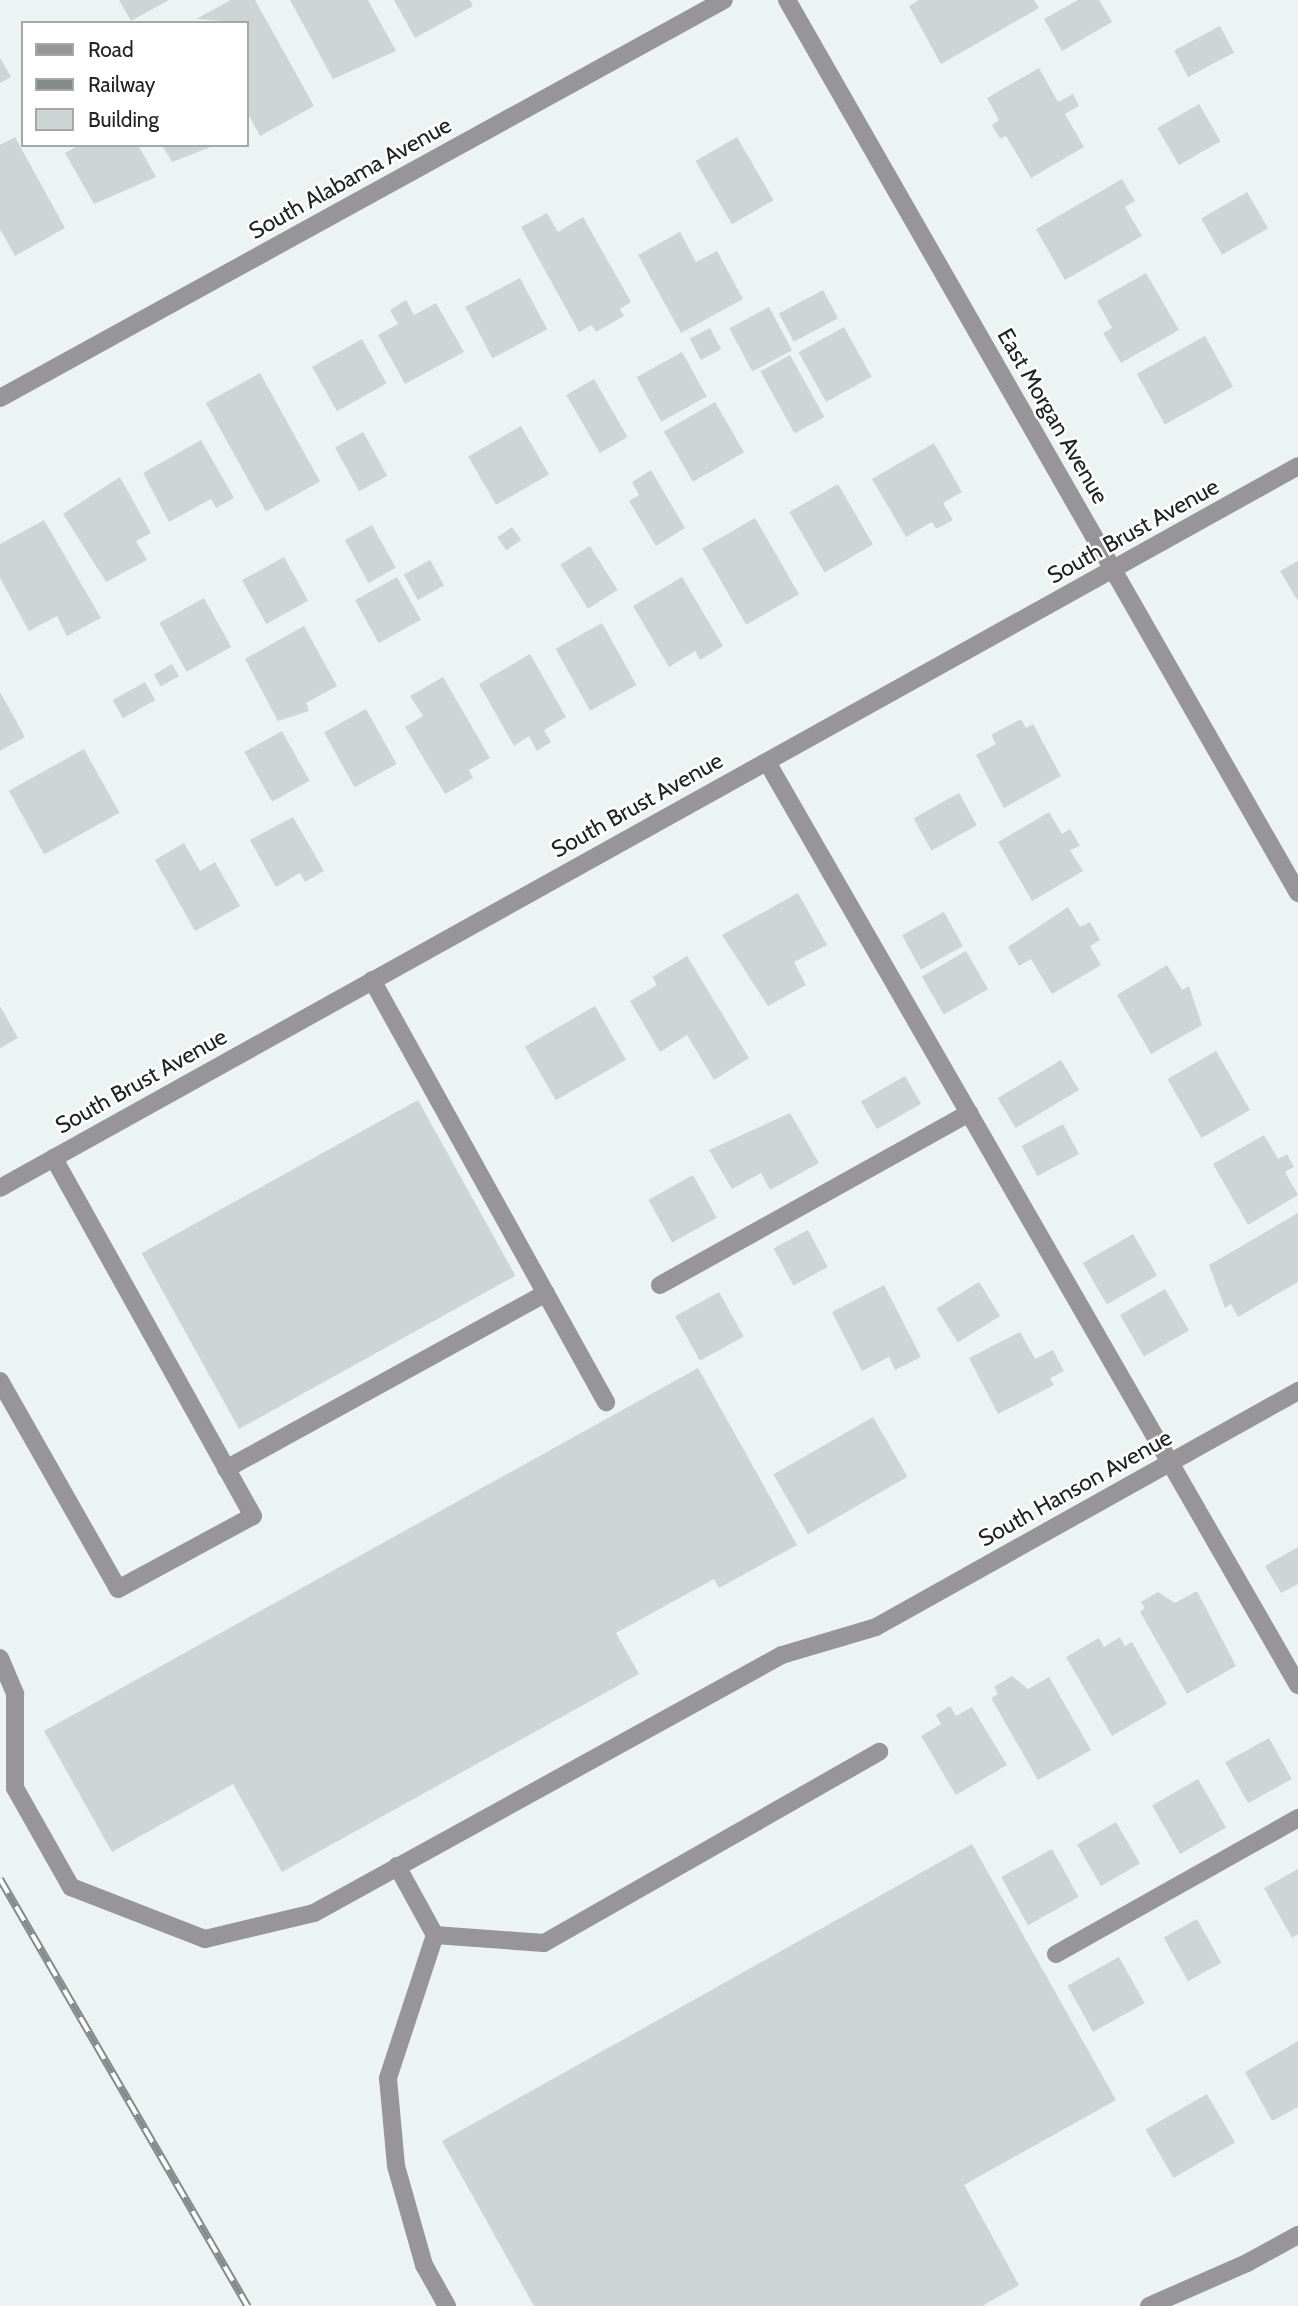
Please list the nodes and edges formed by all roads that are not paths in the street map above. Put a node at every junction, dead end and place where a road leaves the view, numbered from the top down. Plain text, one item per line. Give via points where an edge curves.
1 (724, 0) edge
2 (786, 0) edge
3 (0, 398) edge
4 (1298, 466) edge
5 (1113, 571) junction
6 (766, 762) junction
7 (1298, 893) edge
8 (372, 980) junction
9 (969, 1112) junction
10 (54, 1158) junction
11 (0, 1188) edge
12 (660, 1285) dead end
13 (546, 1293) junction
14 (0, 1381) edge
15 (1298, 1391) edge
16 (606, 1402) dead end
17 (1172, 1462) junction
18 (226, 1469) junction
19 (0, 1658) edge
20 (1298, 1685) edge
21 (879, 1752) dead end
22 (1298, 1818) edge
23 (397, 1866) junction
24 (435, 1935) junction
25 (1056, 1954) dead end
26 (1298, 2235) edge
27 (447, 2306) edge
28 (1149, 2306) edge

1 - 3 street, South Alabama Avenue
2 - 5 street, East Morgan Avenue
4 - 5 street, South Brust Avenue
5 - 6 street, South Brust Avenue
5 - 7 street, East Morgan Avenue
6 - 8 street, South Brust Avenue
6 - 9 street
8 - 10 street, South Brust Avenue
8 - 13 street
9 - 12 street
9 - 17 street
10 - 11 street, South Brust Avenue
10 - 18 street
13 - 16 street
13 - 18 street
14 - 18 street via 118,1589 253,1516
15 - 17 street, South Hanson Avenue
17 - 20 street
17 - 23 street, South Hanson Avenue via 876,1627 782,1655
19 - 23 street, South Hanson Avenue via 15,1694 15,1787 71,1887 205,1939 314,1913
21 - 24 street via 544,1943
22 - 25 street
23 - 24 street
24 - 27 street via 388,2078 396,2166 424,2266
26 - 28 street

